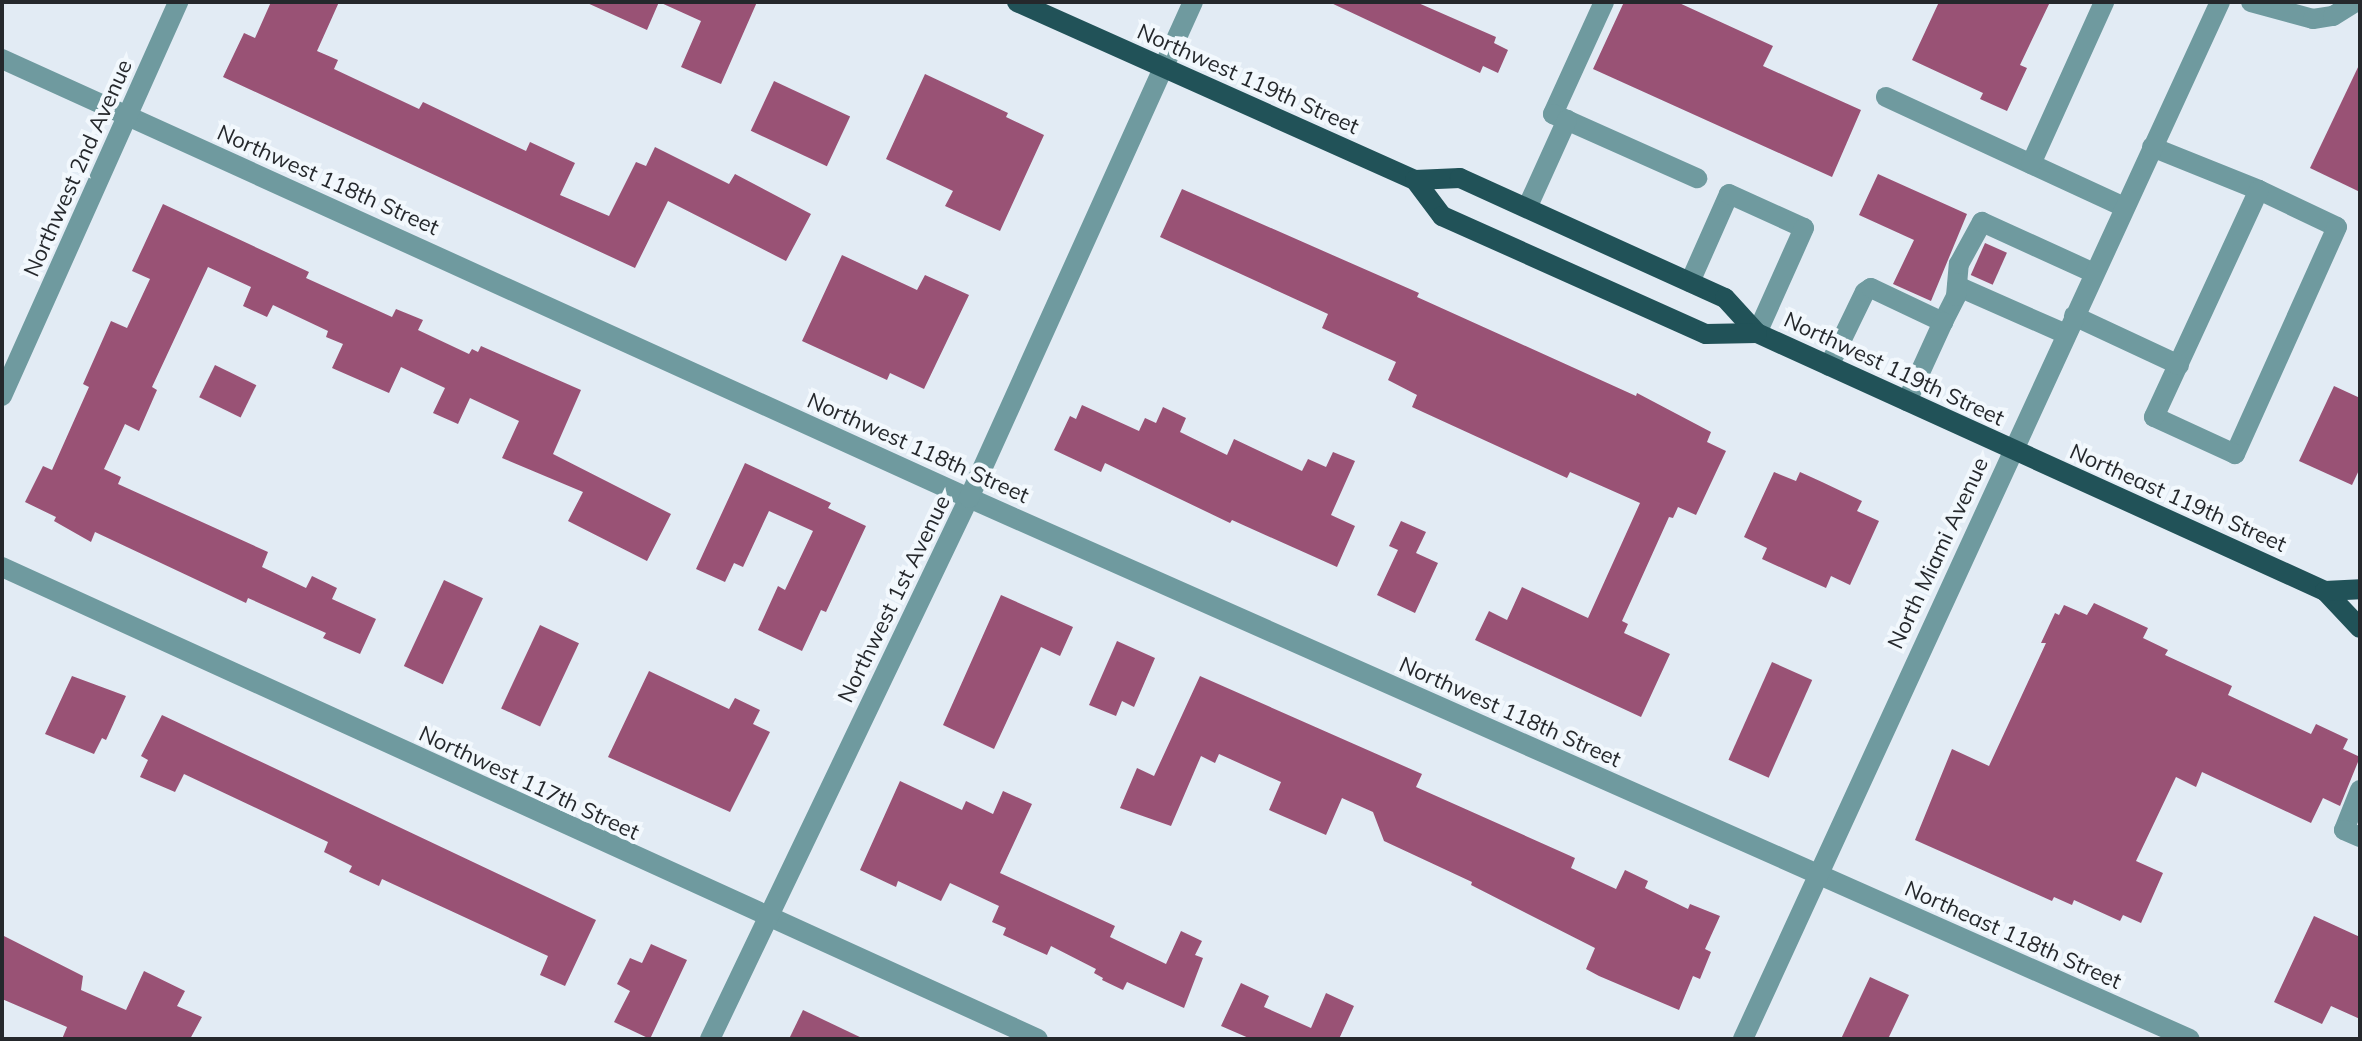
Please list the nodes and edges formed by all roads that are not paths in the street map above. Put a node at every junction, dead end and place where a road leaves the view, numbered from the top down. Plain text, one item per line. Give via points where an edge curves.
1 (178, 2) edge
2 (1017, 2) edge
3 (1193, 2) edge
4 (1604, 2) edge
5 (2104, 2) edge
6 (2220, 2) edge
7 (2251, 2) edge
8 (2355, 2) edge
9 (2, 59) edge
10 (1164, 68) junction
11 (1886, 97) dead end
12 (128, 115) junction
13 (1567, 120) junction
14 (2152, 147) junction
15 (2031, 164) junction
16 (1697, 178) dead end
17 (1415, 180) junction
18 (2259, 190) junction
19 (2124, 207) junction
20 (1527, 208) junction
21 (2094, 273) junction
22 (1690, 282) junction
23 (1957, 286) junction
24 (1943, 322) junction
25 (2070, 325) junction
26 (1757, 333) junction
27 (2179, 365) junction
28 (1829, 366) junction
29 (2, 396) edge
30 (1907, 401) junction
31 (2012, 450) junction
32 (969, 498) junction
33 (2, 567) edge
34 (2360, 589) edge
35 (2325, 591) junction
36 (2360, 628) edge
37 (2360, 790) edge
38 (2360, 837) edge
39 (1817, 875) junction
40 (767, 918) junction
41 (710, 1039) edge
42 (1038, 1039) edge
43 (1743, 1039) edge
44 (2190, 1039) edge

1 - 12 street, Northwest 2nd Avenue
2 - 10 main road, Northwest 119th Street
3 - 10 street, Northwest 1st Avenue
4 - 13 street via 1553,114
5 - 15 street
6 - 14 street, North Miami Avenue
7 - 8 street via 2313,19 2333,16
9 - 12 street, Northwest 118th Street
10 - 17 main road, Northwest 119th Street
10 - 32 street, Northwest 1st Avenue
11 - 15 street
12 - 29 street, Northwest 2nd Avenue
12 - 32 street, Northwest 118th Street
13 - 16 street
13 - 20 street
14 - 18 street
14 - 19 street, North Miami Avenue
15 - 19 street
17 - 20 main road, Northwest 119th Street via 1460,178
17 - 26 main road, Northwest 119th Street via 1442,216 1678,322 1706,334
18 - 27 street
18 - 27 street via 2337,227 2235,454 2154,417
19 - 21 street, North Miami Avenue
20 - 22 main road, Northwest 119th Street
21 - 23 street via 1982,222 1959,264
21 - 25 street, North Miami Avenue
22 - 26 main road, Northwest 119th Street via 1725,298
22 - 26 street via 1729,194 1804,228
23 - 24 street
23 - 25 street
24 - 28 street via 1871,288
24 - 30 street
25 - 27 street
25 - 31 street, North Miami Avenue
26 - 28 main road, Northwest 119th Street
28 - 30 main road, Northwest 119th Street
30 - 31 main road, Northwest 119th Street
31 - 35 main road, Northeast 119th Street
31 - 39 street, North Miami Avenue
32 - 39 street, Northwest 118th Street
32 - 40 street, Northwest 1st Avenue
33 - 40 street, Northwest 117th Street
34 - 35 main road, Northeast 119th Street
35 - 36 main road, Northeast 119th Street
37 - 38 street via 2344,830
39 - 43 street, North Miami Avenue
39 - 44 street, Northeast 118th Street
40 - 41 street, Northwest 1st Avenue
40 - 42 street, Northwest 117th Street

